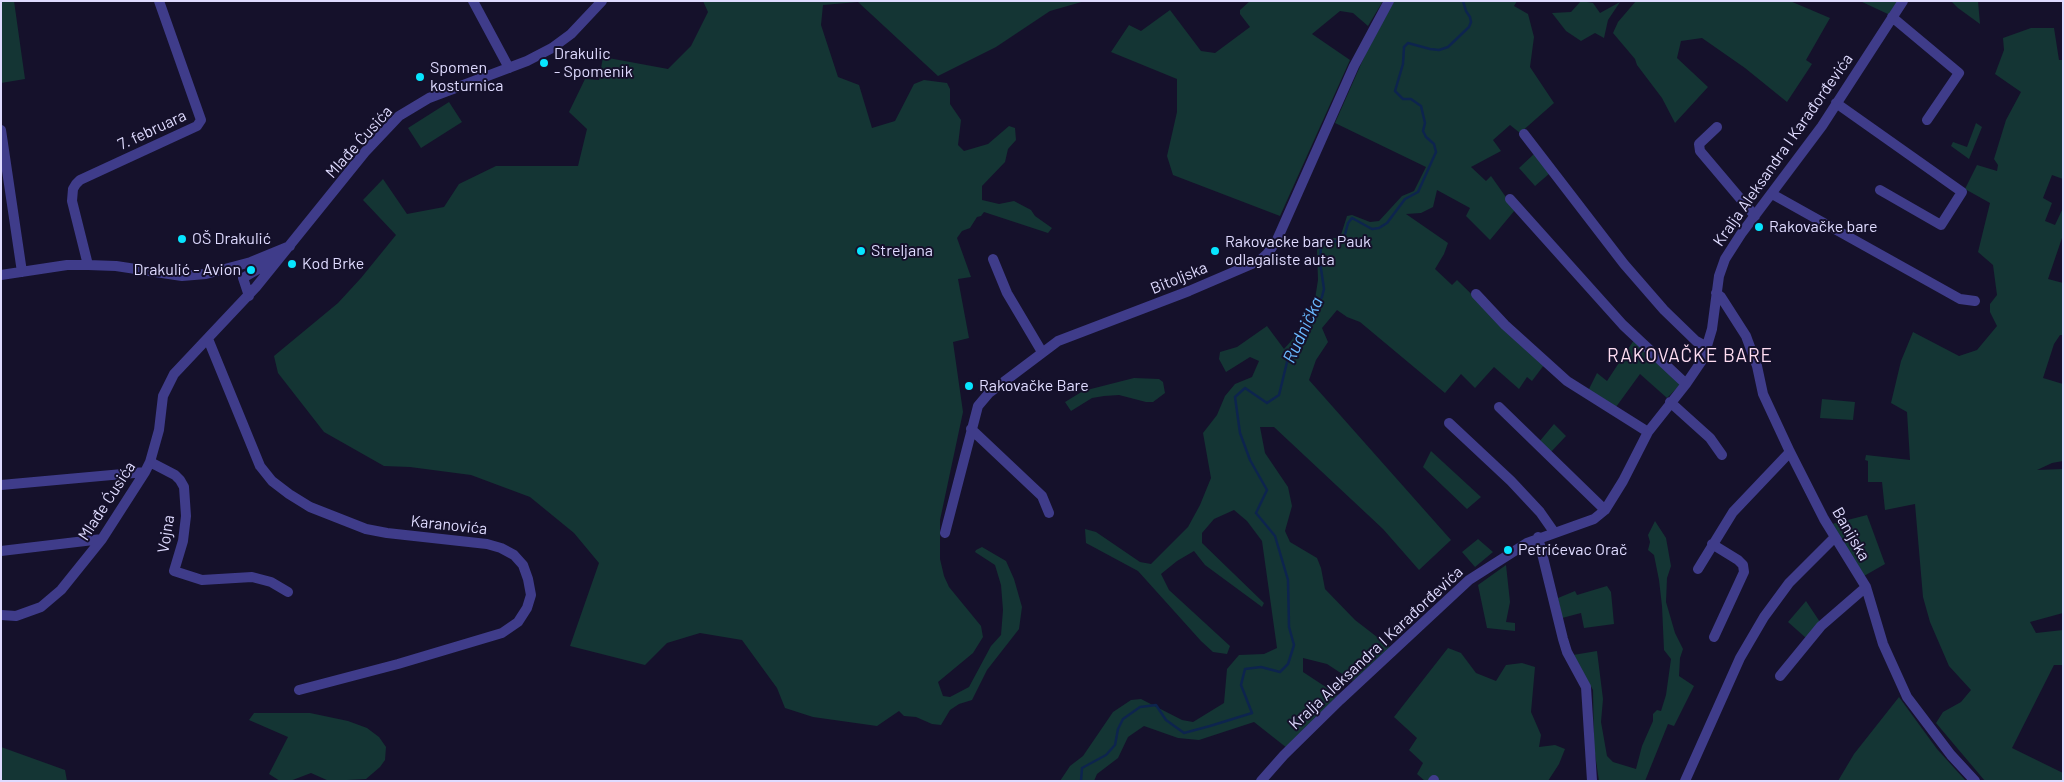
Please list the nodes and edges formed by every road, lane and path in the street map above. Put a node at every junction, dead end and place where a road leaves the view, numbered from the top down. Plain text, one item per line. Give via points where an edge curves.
1 (159, 1) edge
2 (473, 1) edge
3 (602, 1) edge
4 (1389, 1) edge
5 (1903, 1) edge
6 (1892, 17) junction
7 (509, 68) junction
8 (1836, 103) junction
9 (1927, 120) dead end
10 (1717, 127) dead end
11 (1, 130) edge
12 (1524, 134) dead end
13 (1880, 190) dead end
14 (1772, 194) junction
15 (1510, 199) dead end
16 (1755, 216) junction
17 (289, 249) junction
18 (993, 259) dead end
19 (88, 265) junction
20 (22, 272) junction
21 (1, 275) edge
22 (1716, 293) junction
23 (1476, 294) dead end
24 (249, 296) junction
25 (1975, 300) dead end
26 (208, 339) junction
27 (1708, 347) junction
28 (1042, 352) junction
29 (1686, 384) junction
30 (1670, 402) junction
31 (1499, 407) dead end
32 (1449, 423) dead end
33 (972, 429) junction
34 (1648, 432) junction
35 (1790, 452) junction
36 (1722, 455) dead end
37 (150, 462) junction
38 (145, 472) junction
39 (1, 485) edge
40 (1604, 510) junction
41 (1049, 513) dead end
42 (1554, 532) junction
43 (945, 533) dead end
44 (1538, 537) junction
45 (1835, 537) junction
46 (102, 538) junction
47 (1712, 544) junction
48 (1, 551) edge
49 (1698, 569) dead end
50 (1866, 587) junction
51 (288, 592) dead end
52 (1, 615) edge
53 (1714, 637) dead end
54 (1780, 676) dead end
55 (299, 690) dead end
56 (1261, 781) edge
57 (1592, 781) edge
58 (1684, 781) edge
59 (1975, 781) edge

1 - 19 street, 7. februara via 202,120 197,126 76,184 72,201
2 - 7 street
3 - 7 street, Mlađe Ćusića via 571,34 552,48
4 - 28 street, Bitoljska via 1354,66 1268,254 1189,291 1058,341
5 - 6 street, Kralja Aleksandra I Karađorđevića
6 - 8 street, Kralja Aleksandra I Karađorđevića
6 - 9 street via 1959,73
7 - 17 street, Mlađe Ćusića via 429,98 400,116 366,152
8 - 13 street via 1962,192 1941,225
8 - 14 street, Kralja Aleksandra I Karađorđevića
10 - 16 street via 1699,144 1700,151
11 - 20 street
12 - 27 street via 1624,264 1664,310 1696,341
14 - 16 street, Kralja Aleksandra I Karađorđevića
14 - 25 street via 1960,299
15 - 29 street via 1623,325
16 - 22 street, Kralja Aleksandra I Karađorđevića via 1725,259
17 - 19 street via 206,274 182,276
17 - 24 street, Mlađe Ćusića
17 - 24 street, Mlađe Ćusića via 243,278
18 - 28 street via 1008,293
19 - 20 street
20 - 21 street
22 - 27 street, Kralja Aleksandra I Karađorđevića
22 - 35 street, Banijska via 1746,336 1763,394
23 - 34 street via 1567,381
24 - 26 street, Mlađe Ćusića
26 - 37 street, Mlađe Ćusića via 167,385
26 - 55 street, Karanovića via 260,466 289,494 310,507 366,529 501,548 524,565 528,579 530,594 527,608 518,622 502,632
27 - 29 street, Kralja Aleksandra I Karađorđevića
28 - 33 street, Bitoljska via 989,393 978,406
29 - 30 street, Kralja Aleksandra I Karađorđevića
30 - 34 street, Kralja Aleksandra I Karađorđevića
30 - 36 street via 1706,434
31 - 40 street
32 - 42 street via 1540,512
33 - 41 street via 1042,496
33 - 43 street
34 - 40 street, Kralja Aleksandra I Karađorđevića
35 - 45 street, Banijska
35 - 47 street via 1733,512
37 - 38 street, Mlađe Ćusića
37 - 51 street, Vojna via 175,475 184,487 186,516 174,571 202,580 252,577 271,582
38 - 39 street
38 - 46 street, Mlađe Ćusića
40 - 42 street, Kralja Aleksandra I Karađorđevića via 1594,519
42 - 44 street, Kralja Aleksandra I Karađorđevića
44 - 56 street, Kralja Aleksandra I Karađorđevića via 1469,580 1333,707
44 - 57 street via 1567,652 1586,687
45 - 50 street, Banijska
45 - 58 street via 1789,583 1764,617 1740,658
46 - 48 street
46 - 52 street, Mlađe Ćusića via 61,590 41,607 16,616
47 - 49 street
47 - 53 street via 1738,560 1744,572
50 - 54 street via 1821,626
50 - 59 street, Banijska via 1884,644 1907,697

